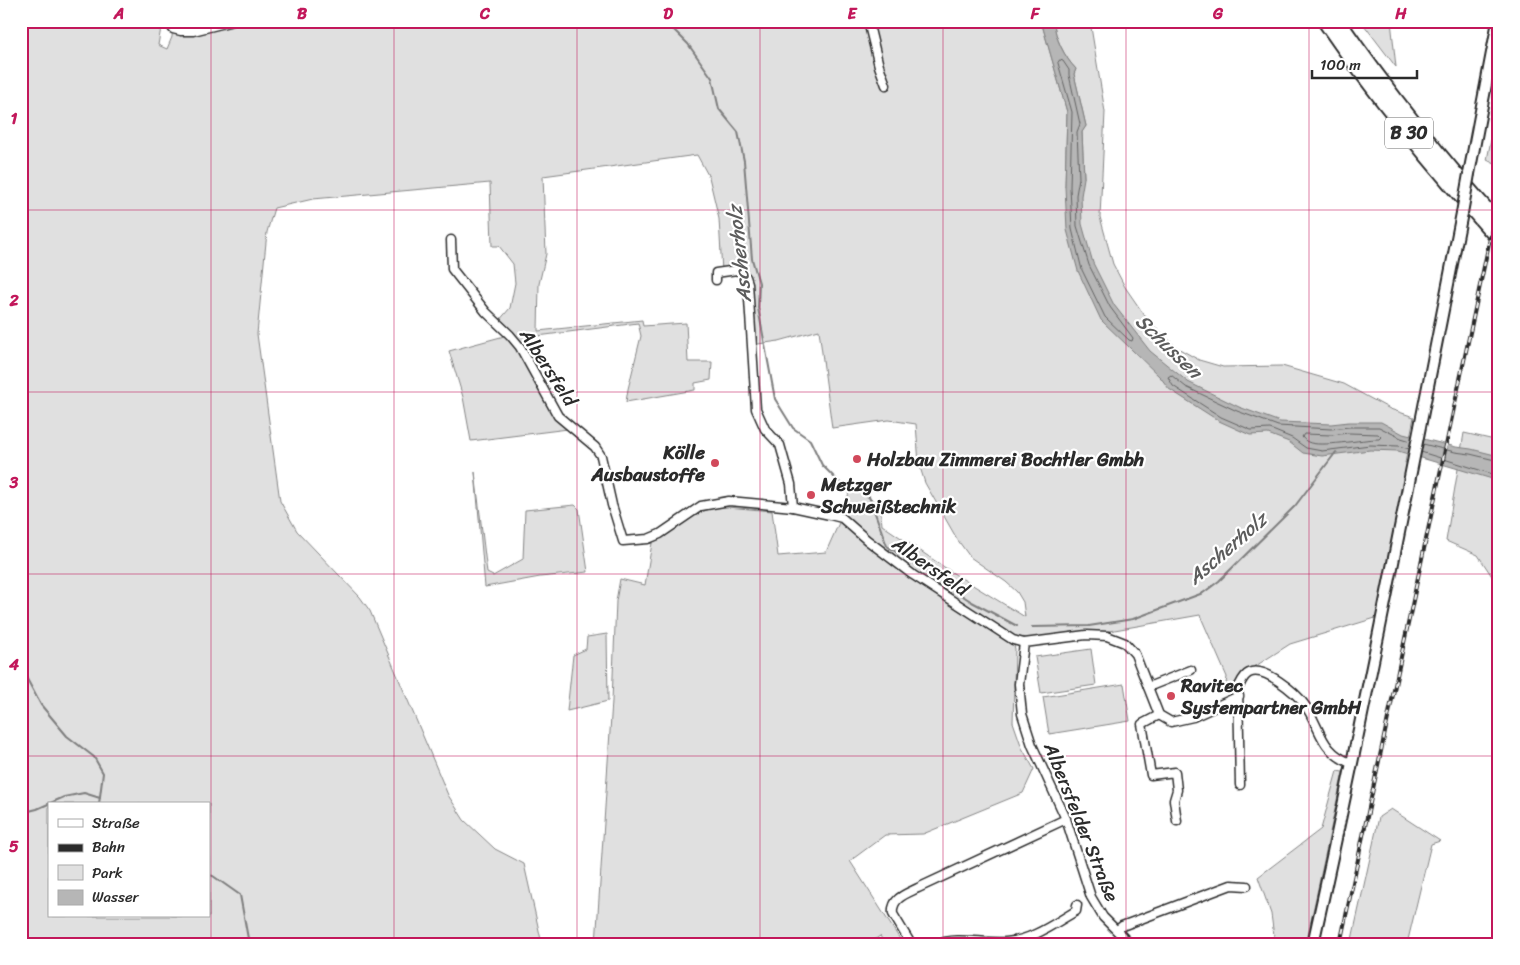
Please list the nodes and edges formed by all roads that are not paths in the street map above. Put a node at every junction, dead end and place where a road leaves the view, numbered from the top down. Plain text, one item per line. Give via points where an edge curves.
1 (168, 21) edge
2 (233, 21) edge
3 (868, 21) edge
4 (1325, 21) edge
5 (1338, 21) edge
6 (1498, 21) edge
7 (886, 85) dead end
8 (1499, 224) edge
9 (1499, 239) edge
10 (451, 240) dead end
11 (716, 280) dead end
12 (793, 507) junction
13 (1024, 644) junction
14 (1191, 670) dead end
15 (1148, 687) junction
16 (1239, 696) junction
17 (1159, 714) junction
18 (1351, 763) junction
19 (1240, 785) dead end
20 (1066, 819) junction
21 (1177, 821) dead end
22 (1247, 886) dead end
23 (1077, 905) dead end
24 (1117, 930) junction
25 (912, 944) edge
26 (936, 944) edge
27 (1130, 944) edge
28 (1312, 944) edge

1 - 2 street via 173,29 186,32
3 - 7 street
4 - 9 highway, B 30 via 1418,144
5 - 8 highway, B 30 via 1428,142
6 - 18 street, bridge via 1420,430
10 - 12 street, Albersfeld via 452,270 520,347 558,416 595,447 601,456 623,541 648,539 660,534 701,506 730,501
11 - 12 street via 716,273 737,270 748,283 756,409 765,429 780,444 791,484
12 - 13 street, Albersfeld via 842,518 913,575
13 - 15 street via 1107,636 1125,643 1135,654
13 - 20 street, Albersfelder Straße via 1019,684 1022,714 1032,745
14 - 15 street
15 - 17 street
16 - 17 street via 1193,718 1171,722
16 - 18 street via 1238,688 1249,673 1259,671 1268,674 1304,704 1328,748
16 - 19 street
17 - 21 street via 1142,724 1143,732 1151,775 1175,772
18 - 28 street
20 - 24 street, Albersfelder Straße via 1091,897 1103,917
20 - 25 street via 895,900 893,914
22 - 24 street via 1231,885
23 - 26 street via 1076,911 1023,939 1007,942 962,940
24 - 27 street, Albersfelder Straße

